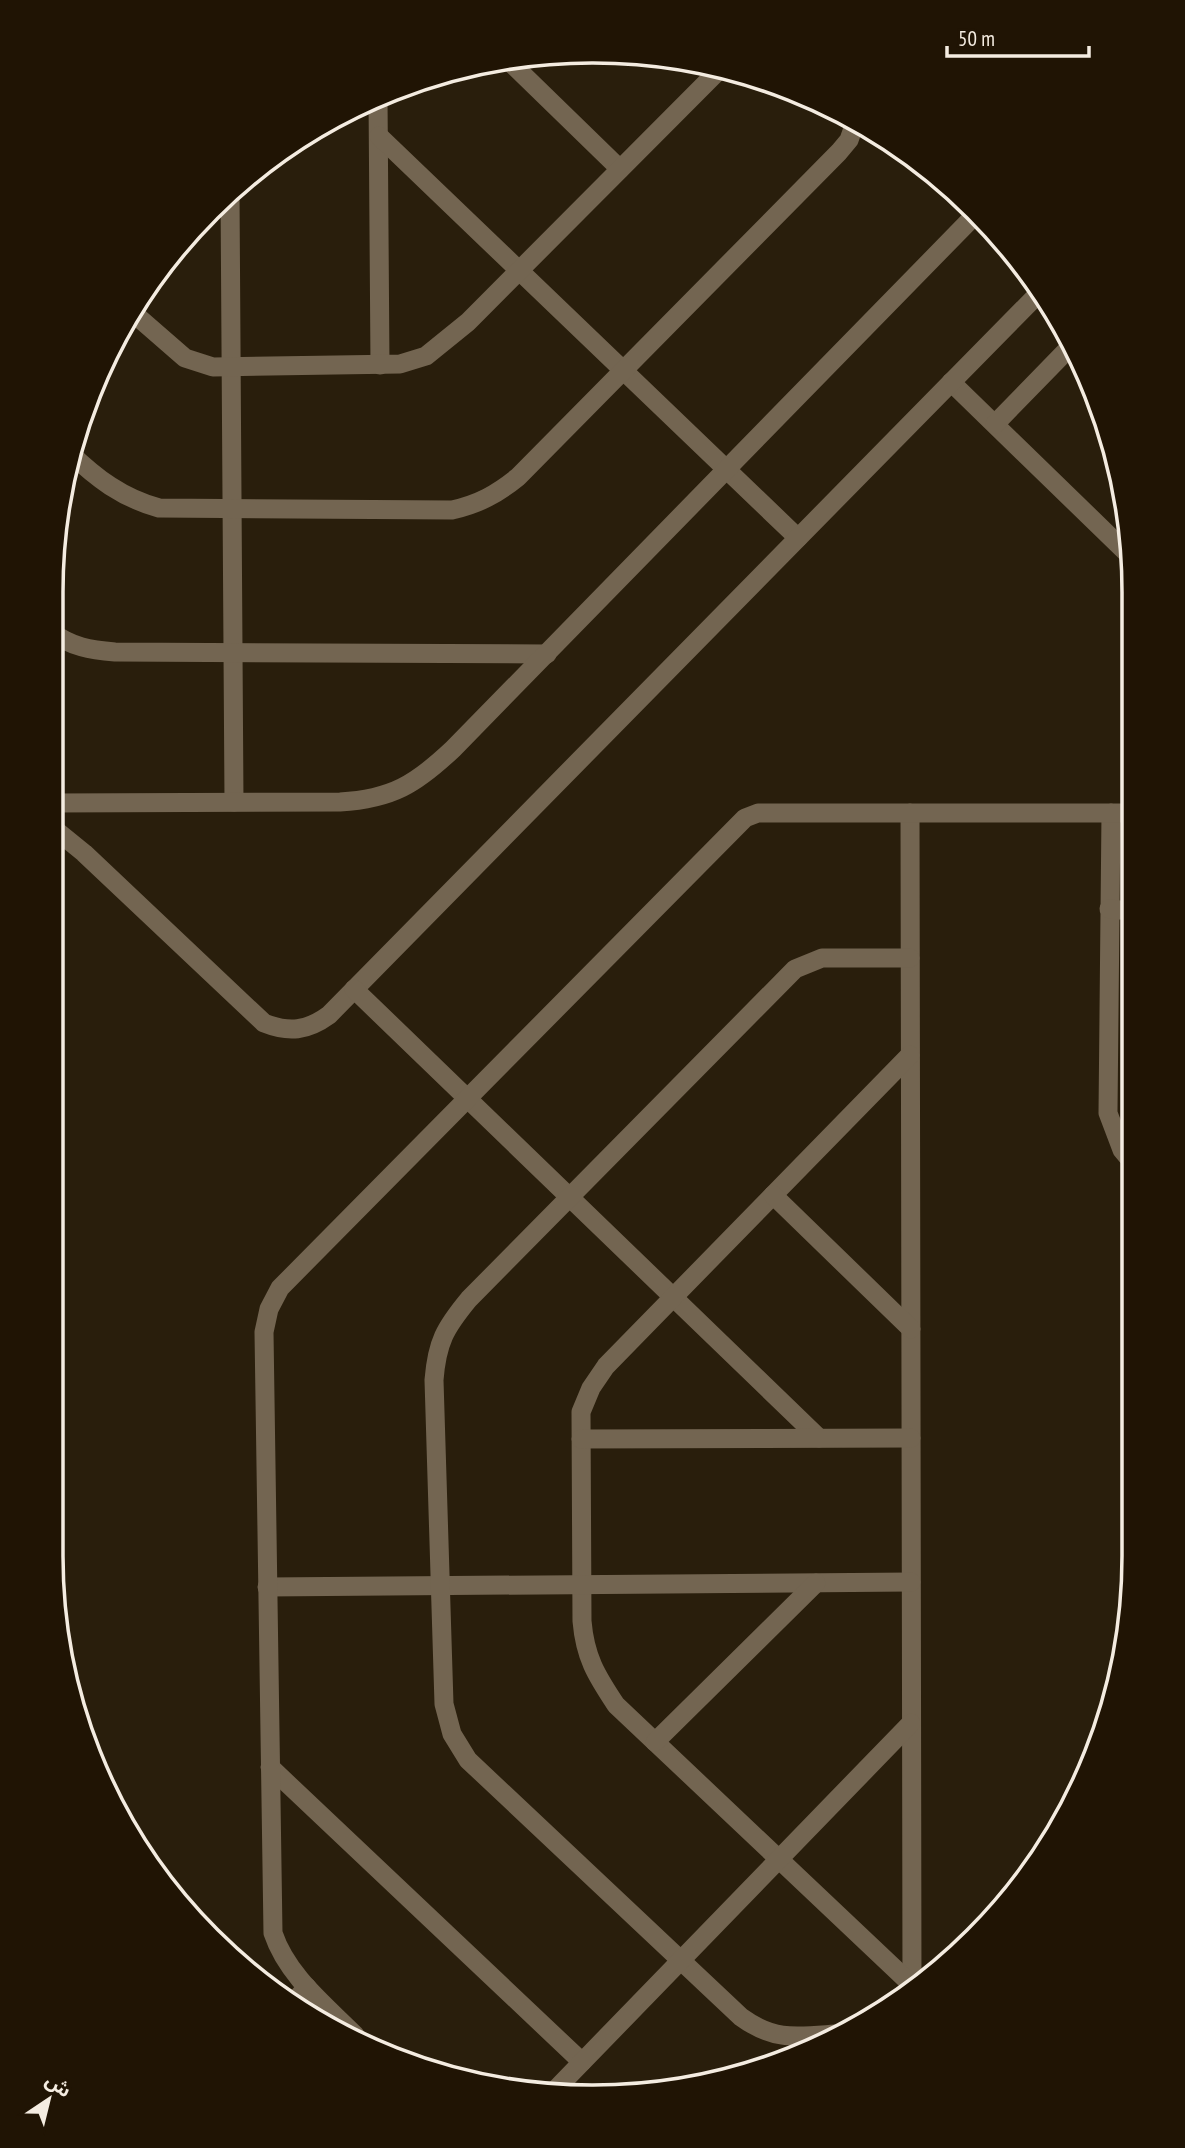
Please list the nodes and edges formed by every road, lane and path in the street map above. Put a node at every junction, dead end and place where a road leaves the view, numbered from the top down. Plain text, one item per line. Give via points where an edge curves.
1 (517, 69) edge
2 (712, 77) edge
3 (379, 108) edge
4 (852, 131) edge
5 (379, 136) junction
6 (620, 169) junction
7 (230, 206) edge
8 (970, 221) edge
9 (519, 271) junction
10 (1033, 299) edge
11 (140, 319) edge
12 (1064, 353) edge
13 (380, 365) junction
14 (232, 368) junction
15 (623, 370) junction
16 (951, 382) junction
17 (995, 424) junction
18 (80, 461) edge
19 (727, 470) junction
20 (233, 509) junction
21 (798, 538) junction
22 (1120, 546) edge
23 (63, 640) edge
24 (234, 651) junction
25 (547, 653) junction
26 (234, 802) junction
27 (63, 803) edge
28 (909, 813) junction
29 (1111, 813) junction
30 (1122, 813) edge
31 (63, 836) edge
32 (1109, 909) junction
33 (1122, 910) edge
34 (910, 958) junction
35 (355, 989) junction
36 (910, 1055) junction
37 (467, 1098) junction
38 (1122, 1150) edge
39 (773, 1195) junction
40 (570, 1197) junction
41 (673, 1297) junction
42 (911, 1329) junction
43 (819, 1438) junction
44 (911, 1438) junction
45 (581, 1439) junction
46 (911, 1582) junction
47 (816, 1583) junction
48 (582, 1584) junction
49 (440, 1586) junction
50 (267, 1587) junction
51 (911, 1723) junction
52 (655, 1742) junction
53 (270, 1767) junction
54 (779, 1859) junction
55 (681, 1961) junction
56 (912, 1978) edge
57 (907, 1982) edge
58 (307, 1987) junction
59 (298, 1996) edge
60 (341, 2021) edge
61 (816, 2035) edge
62 (582, 2062) junction
63 (561, 2084) edge

1 - 6 street
2 - 6 street
3 - 5 street
4 - 15 street via 839,152
5 - 9 street
5 - 13 street
6 - 9 street
7 - 14 street
8 - 19 street
9 - 13 street via 448,341 426,356
9 - 15 street
10 - 16 street
11 - 14 street via 185,358
12 - 17 street
13 - 14 street
14 - 20 street
15 - 19 street
15 - 20 street via 518,477 477,504 452,510
16 - 17 street
16 - 21 street
17 - 22 street
18 - 20 street via 132,501 159,508
19 - 21 street
19 - 25 street
20 - 24 street
21 - 35 street
23 - 24 street via 88,649
24 - 25 street
24 - 26 street
25 - 26 street via 429,772 403,790 372,800
26 - 27 street
28 - 29 street
28 - 34 street
28 - 37 street via 758,813 745,818
29 - 30 street
29 - 32 street
31 - 35 street via 264,1023 280,1030 314,1026
32 - 33 street
32 - 38 street via 1108,1113
34 - 36 street
34 - 40 street via 822,958 795,969
35 - 37 street
36 - 39 street
36 - 42 street
37 - 40 street
37 - 50 street via 280,1288 269,1309 264,1332
39 - 41 street
39 - 42 street
40 - 41 street
40 - 49 street via 469,1299 447,1325 436,1350
41 - 43 street
41 - 45 street via 606,1366 591,1388 581,1412
42 - 44 street
43 - 44 street
43 - 45 street
44 - 46 street
45 - 48 street
46 - 47 street
46 - 51 street
47 - 48 street
47 - 52 street
48 - 49 street
48 - 52 street via 584,1649 616,1705
49 - 50 street
49 - 55 street via 444,1704 452,1734 468,1760
50 - 53 street
51 - 54 street
51 - 56 street
52 - 54 street
53 - 58 street via 273,1933 279,1950
53 - 62 street
54 - 55 street
54 - 57 street
55 - 61 street via 759,2031 782,2037
55 - 62 street
58 - 59 street
58 - 60 street
62 - 63 street

